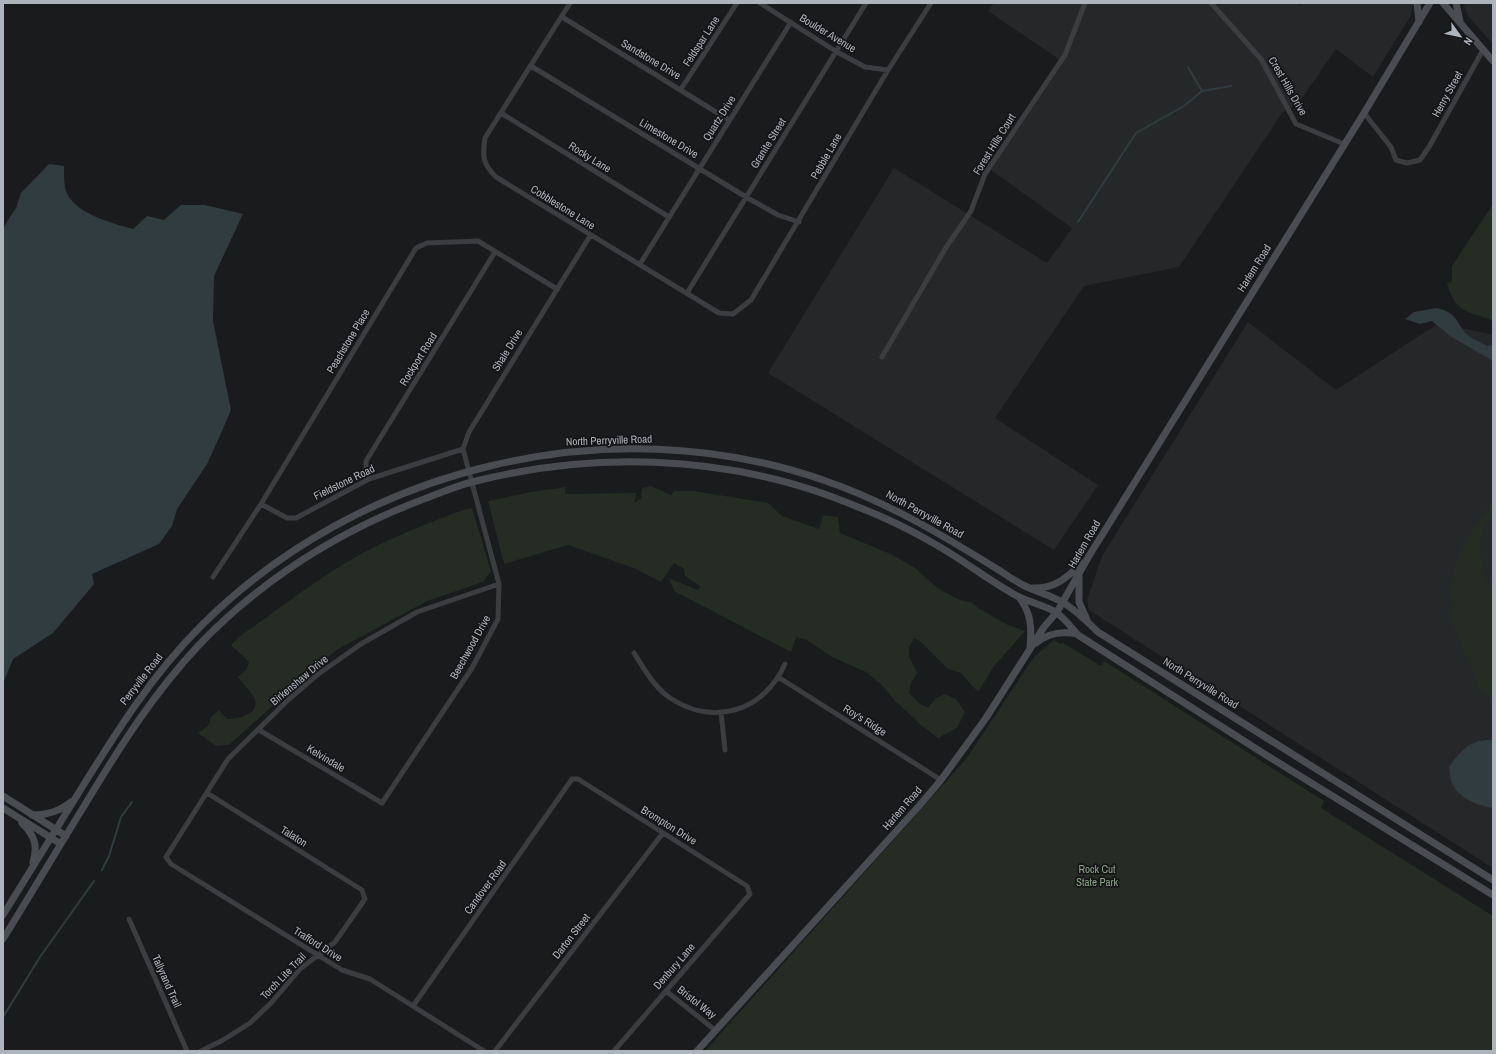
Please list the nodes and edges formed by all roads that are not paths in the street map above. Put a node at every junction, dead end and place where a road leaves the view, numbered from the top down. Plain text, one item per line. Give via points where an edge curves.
1 (570, 3) edge
2 (737, 3) edge
3 (760, 3) edge
4 (931, 3) edge
5 (1085, 3) edge
6 (1211, 3) edge
7 (1417, 3) edge
8 (1430, 3) edge
9 (1442, 3) edge
10 (1456, 3) edge
11 (864, 4) edge
12 (562, 17) junction
13 (1460, 21) junction
14 (790, 22) junction
15 (1419, 22) junction
16 (1483, 50) junction
17 (837, 52) junction
18 (1493, 61) edge
19 (531, 66) junction
20 (888, 70) junction
21 (681, 89) junction
22 (501, 113) junction
23 (1364, 113) junction
24 (730, 120) junction
25 (1344, 144) junction
26 (699, 169) junction
27 (746, 198) junction
28 (669, 217) junction
29 (799, 222) junction
30 (590, 236) junction
31 (496, 252) junction
32 (640, 264) junction
33 (557, 289) junction
34 (687, 293) junction
35 (733, 314) joint
36 (882, 357) dead end
37 (463, 449) junction
38 (470, 470) junction
39 (369, 479) junction
40 (473, 481) junction
41 (261, 504) junction
42 (1089, 556) junction
43 (280, 560) joint
44 (284, 572) joint
45 (213, 576) dead end
46 (499, 584) junction
47 (1024, 586) junction
48 (1018, 597) junction
49 (1064, 602) junction
50 (1057, 612) junction
51 (1098, 632) junction
52 (1078, 634) junction
53 (1030, 649) junction
54 (634, 653) dead end
55 (785, 664) dead end
56 (778, 677) junction
57 (721, 712) junction
58 (259, 730) junction
59 (726, 750) dead end
60 (572, 779) joint
61 (941, 780) junction
62 (207, 793) junction
63 (3, 796) edge
64 (75, 798) junction
65 (382, 803) joint
66 (3, 808) edge
67 (14, 815) junction
68 (32, 815) junction
69 (56, 830) junction
70 (664, 833) junction
71 (66, 836) junction
72 (51, 838) junction
73 (61, 844) junction
74 (166, 857) joint
75 (31, 870) junction
76 (1493, 880) edge
77 (750, 894) joint
78 (1493, 895) edge
79 (365, 899) joint
80 (3, 915) edge
81 (129, 919) dead end
82 (3, 940) edge
83 (317, 955) junction
84 (666, 991) junction
85 (413, 1006) junction
86 (715, 1030) junction
87 (188, 1051) edge
88 (201, 1051) edge
89 (484, 1051) edge
90 (495, 1051) edge
91 (614, 1051) edge
92 (698, 1051) edge

1 - 12 street, Cobblestone Lane
2 - 21 street, Feldspar Lane
3 - 14 street, Boulder Avenue
4 - 20 street, Pebble Lane
5 - 36 street, Forest Hills Court via 1065,55 985,174 971,211
6 - 25 street, Crest Hills Drive via 1261,59 1296,124
7 - 15 main road
8 - 15 main road, Harlem Road
9 - 13 main road
10 - 13 main road
11 - 17 street, Granite Street
12 - 19 street, Cobblestone Lane
12 - 21 street, Sandstone Drive
13 - 16 main road
14 - 17 street, Boulder Avenue
14 - 24 street, Quartz Drive
15 - 23 main road, Harlem Road
16 - 18 main road
16 - 23 street, Henry Street via 1420,160 1396,160 1391,147
17 - 20 street, Boulder Avenue via 865,67
17 - 27 street, Granite Street
19 - 22 street, Cobblestone Lane
19 - 26 street, Limestone Drive
20 - 29 street, Pebble Lane
21 - 24 street, Sandstone Drive
22 - 28 street, Rocky Lane
22 - 30 street, Cobblestone Lane via 485,138 483,153 486,167 496,177
23 - 25 main road, Harlem Road
24 - 26 street, Quartz Drive
25 - 42 main road, Harlem Road
26 - 27 street, Limestone Drive
26 - 28 street, Quartz Drive
27 - 29 street, Limestone Drive via 778,215
27 - 34 street, Granite Street
28 - 32 street, Quartz Drive
29 - 35 street, Pebble Lane via 751,300
30 - 32 street, Cobblestone Lane
30 - 33 street, Shale Drive
31 - 33 street, Peachstone Place
31 - 39 street, Rockport Road via 366,461
31 - 41 street, Peachstone Place via 478,241 427,243 416,248
32 - 34 street, Cobblestone Lane
33 - 37 street, Shale Drive via 469,432
34 - 35 street, Cobblestone Lane via 719,313
37 - 38 street
37 - 39 street, Fieldstone Road
38 - 40 street
38 - 43 main road, North Perryville Road via 402,494 350,517
38 - 47 main road, North Perryville Road via 567,452 643,448 750,461 823,480 890,506 942,534
39 - 41 street, Fieldstone Road via 296,518 287,518
40 - 44 main road, North Perryville Road via 394,510 336,538
40 - 46 street, Beechwood Drive
40 - 48 main road, North Perryville Road via 519,472 602,462 669,462 735,470 805,487 881,515 934,544
41 - 45 street, Peachstone Place
42 - 47 main road via 1060,583 1040,588
42 - 49 main road, Harlem Road
42 - 51 main road via 1079,575 1079,602 1085,617
43 - 64 main road, Perryville Road via 226,603 171,658 144,692
44 - 71 main road, Perryville Road via 237,609 198,646 159,692 116,754
46 - 58 street, Birkenshaw Drive via 417,612 361,644 317,675
46 - 65 street, Beechwood Drive via 498,619 486,643 461,686
47 - 49 main road, North Perryville Road
48 - 50 main road, North Perryville Road
48 - 53 main road via 1027,608 1031,621
49 - 50 main road, Harlem Road
49 - 51 main road, North Perryville Road
50 - 52 main road, North Perryville Road
50 - 53 main road, Harlem Road via 1044,626
51 - 76 main road, North Perryville Road
52 - 53 main road via 1052,634
52 - 78 main road, North Perryville Road via 1266,755
53 - 61 main road, Harlem Road via 986,718
54 - 57 street via 650,678 670,699 706,712
55 - 56 street
56 - 57 street via 751,705 736,712
56 - 61 street, Roy's Ridge
57 - 59 street
58 - 62 street, Birkenshaw Drive via 228,759
58 - 65 street, Kelvindale
60 - 70 street, Brompton Drive via 578,778
60 - 85 street, Candover Road
61 - 86 main road, Harlem Road
62 - 74 street, Birkenshaw Drive
62 - 79 street, Talaton via 362,890
63 - 68 main road
64 - 68 main road via 52,813
64 - 69 main road, Perryville Road
66 - 67 main road
67 - 72 main road
67 - 75 main road via 34,838 36,850
68 - 69 main road
69 - 71 main road
69 - 72 main road, Perryville Road
70 - 77 street, Brompton Drive via 748,886
70 - 90 street, Darton Street
71 - 73 main road, Perryville Road
72 - 73 main road
72 - 75 main road
73 - 82 main road
74 - 83 street, Trafford Drive via 171,864
75 - 80 main road
77 - 84 street, Denbury Lane
79 - 83 street, Torch Lite Trail via 335,942
81 - 87 street, Tallyrand Trail
83 - 85 street, Trafford Drive via 342,970 370,979
83 - 88 street, Torch Lite Trail via 300,969 250,1023
84 - 86 street, Bristol Way
84 - 91 street, Denbury Lane
85 - 89 street, Trafford Drive
86 - 92 main road, Harlem Road

